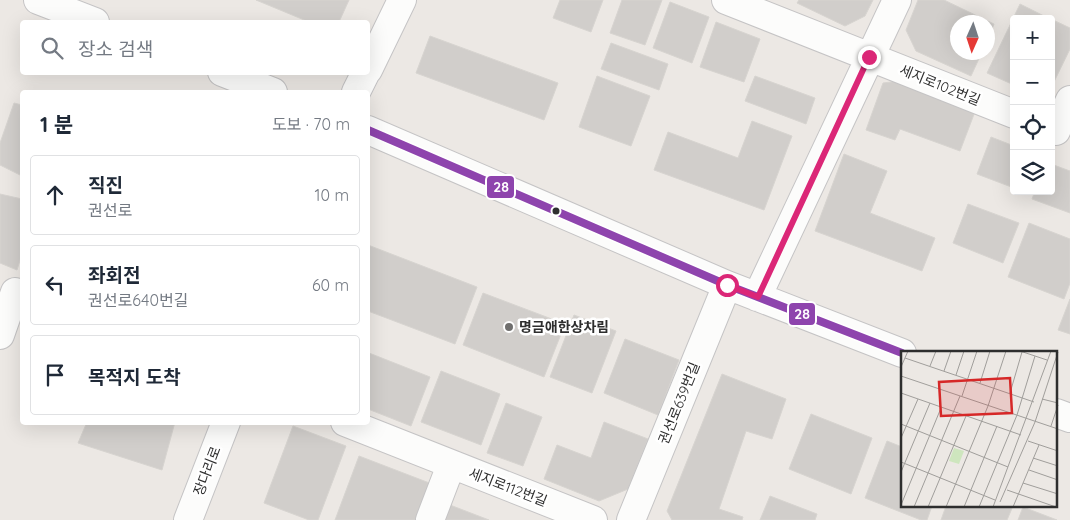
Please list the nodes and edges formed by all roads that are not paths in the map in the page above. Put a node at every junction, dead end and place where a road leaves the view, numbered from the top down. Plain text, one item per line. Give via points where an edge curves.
1 (38, 0) edge
2 (402, 0) edge
3 (726, 0) edge
4 (897, 0) edge
5 (90, 20) edge
6 (869, 57) junction
7 (370, 65) edge
8 (230, 75) edge
9 (365, 75) edge
10 (268, 90) edge
11 (357, 90) edge
12 (1070, 100) edge
13 (1010, 112) edge
14 (370, 131) edge
15 (1059, 132) edge
16 (727, 285) junction
17 (13, 291) edge
18 (758, 297) junction
19 (0, 335) edge
20 (901, 353) edge
21 (1058, 414) edge
22 (1070, 418) edge
23 (225, 425) edge
24 (352, 425) edge
25 (451, 465) junction
26 (188, 520) edge
27 (430, 520) edge
28 (593, 520) edge
29 (632, 520) edge

1 - 5 street
2 - 7 street
3 - 6 street, 세지로102번길
4 - 6 street
6 - 13 street, 세지로102번길
6 - 18 street
8 - 10 street
9 - 11 street
12 - 15 street
14 - 16 street
16 - 18 street
16 - 29 street, 권선로639번길
17 - 19 street
18 - 20 street
21 - 22 street
23 - 26 street, 장다리로
24 - 25 street, 세지로112번길
25 - 27 street, 세지로112번길
25 - 28 street, 세지로112번길

